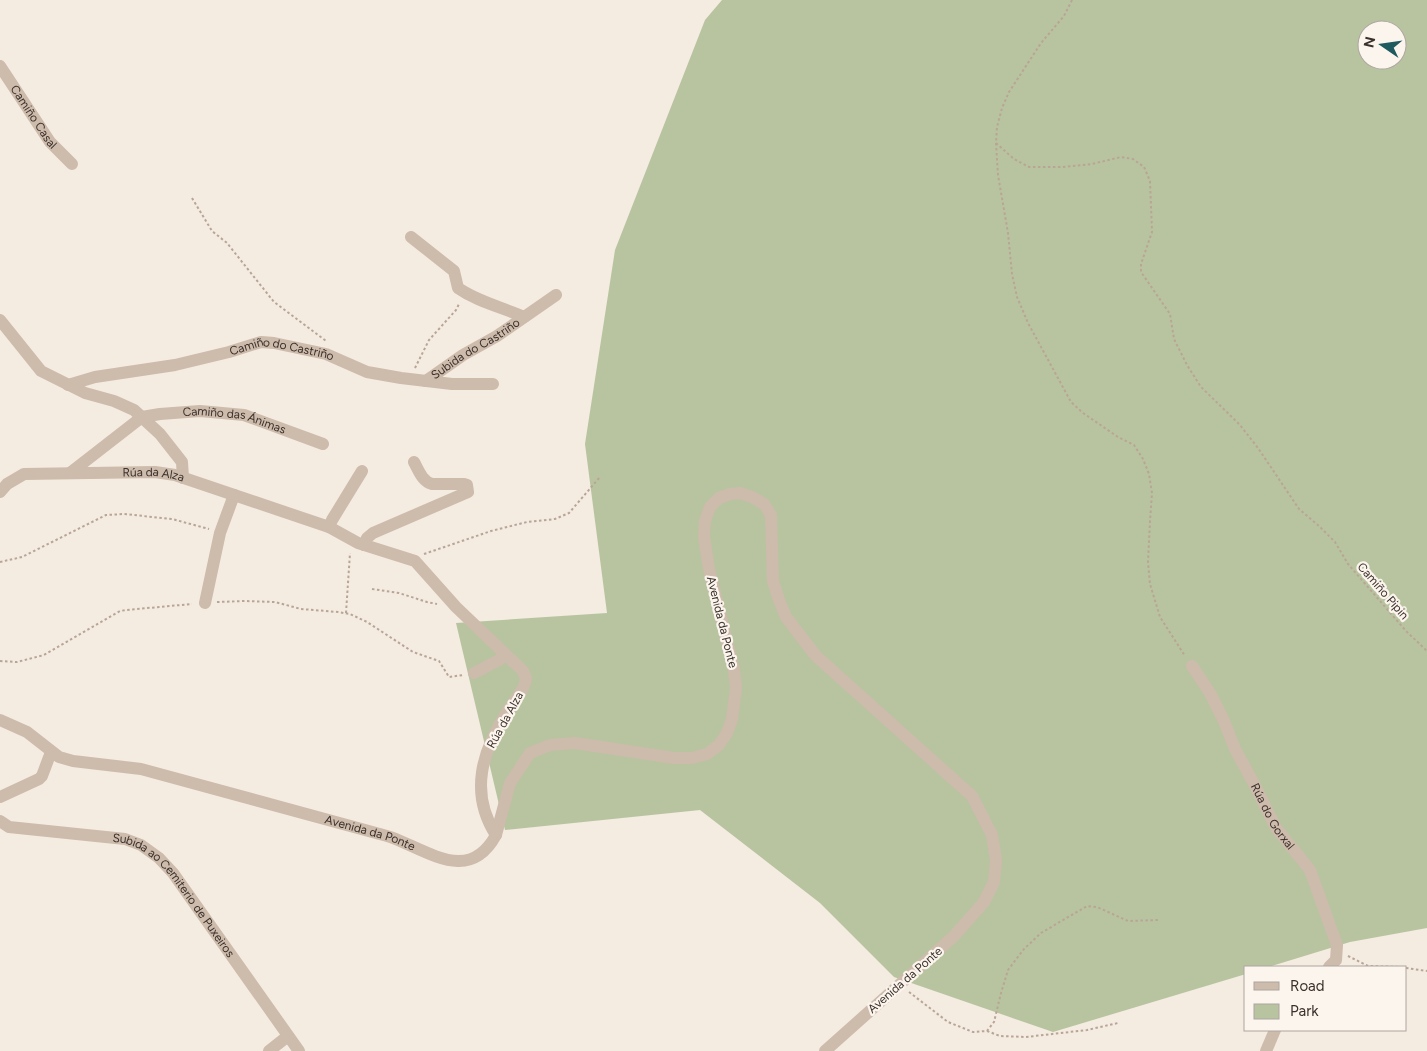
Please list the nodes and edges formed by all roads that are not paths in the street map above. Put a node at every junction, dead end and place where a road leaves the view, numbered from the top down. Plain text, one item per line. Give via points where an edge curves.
1 (0, 66) edge
2 (72, 164) dead end
3 (411, 237) dead end
4 (556, 295) dead end
5 (524, 317) junction
6 (0, 320) edge
7 (426, 381) junction
8 (493, 384) dead end
9 (68, 385) junction
10 (142, 417) junction
11 (323, 444) dead end
12 (414, 462) dead end
13 (362, 470) dead end
14 (70, 473) junction
15 (183, 478) junction
16 (0, 492) edge
17 (234, 495) junction
18 (329, 527) junction
19 (364, 545) junction
20 (204, 603) road end
21 (505, 654) junction
22 (1192, 666) road end
23 (474, 673) road end
24 (0, 720) edge
25 (51, 752) junction
26 (0, 797) edge
27 (0, 821) edge
28 (496, 835) junction
29 (1330, 966) edge
30 (1275, 1031) edge
31 (288, 1036) junction
32 (269, 1051) edge
33 (299, 1051) edge
34 (825, 1051) edge
35 (1266, 1051) edge

1 - 2 street, Camiño Casal via 50,142
3 - 5 street, Subida do Castriño via 454,271 458,288
4 - 5 street, Subida do Castriño
5 - 7 street, Subida do Castriño
6 - 9 street via 41,371
7 - 8 street, Camiño do Castriño
7 - 9 street, Camiño do Castriño via 367,372 326,354 261,342 175,365 95,377
9 - 10 street via 85,394 114,401
10 - 11 street, Camiño das Ánimas via 200,411 244,415
10 - 14 street
10 - 15 street via 182,462
12 - 19 street via 427,483 464,484 468,492 373,533
13 - 18 street
14 - 15 street, Rúa da Alza via 155,472
14 - 16 street, Rúa da Alza via 24,474
15 - 17 street, Rúa da Alza
17 - 18 street, Rúa da Alza
17 - 20 street via 220,533
18 - 19 street, Rúa da Alza
19 - 21 street, Rúa da Alza via 415,561 452,603
21 - 23 street
21 - 28 street, Rúa da Alza via 523,671 526,679 491,741 481,770 481,795 488,823
22 - 29 street, Rúa do Gorxal via 1210,692 1276,828 1310,870 1337,946 1336,960
24 - 25 street, Avenida da Ponte via 27,732
25 - 26 street via 39,779
25 - 28 street, Avenida da Ponte via 73,761 141,769 351,825 444,860 460,862 475,858 489,847
27 - 31 street, Subida ao Cemiterio de Puxeiros via 9,827 125,839 141,845 159,858 173,873
28 - 34 street, Avenida da Ponte via 510,783 530,753 550,745 575,743 692,758 707,754 719,745 732,719 736,688 708,569 705,520 710,507 719,498 740,493 752,496 764,504 771,515 773,581 786,617 816,656 972,796 992,835 996,860 994,882 984,902 954,936
30 - 35 street
31 - 32 street
31 - 33 street, Subida ao Cemiterio de Puxeiros

